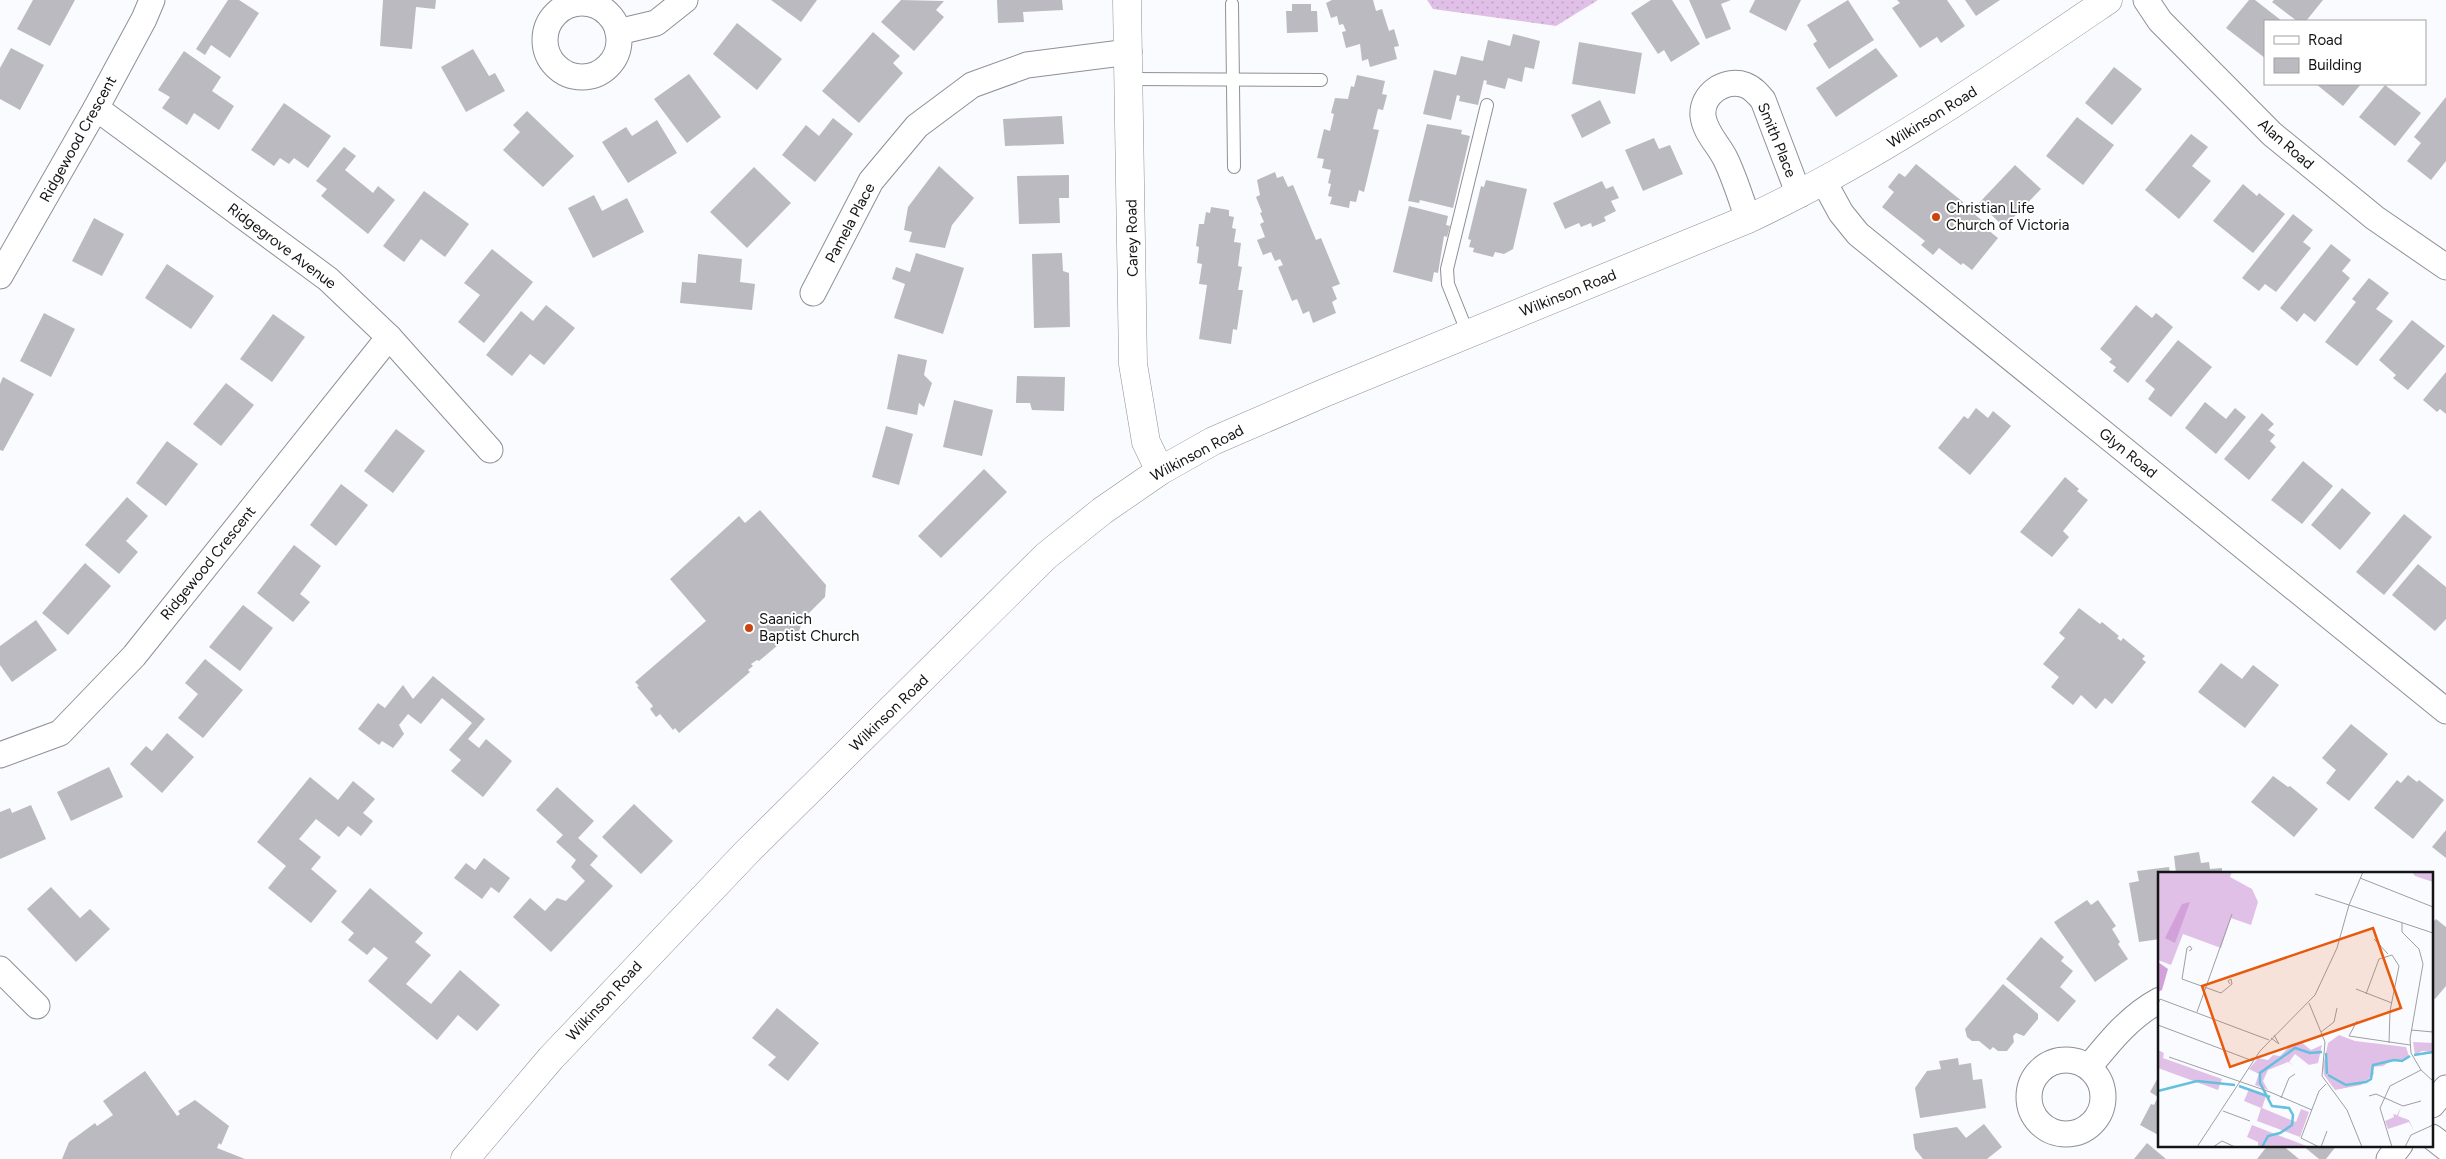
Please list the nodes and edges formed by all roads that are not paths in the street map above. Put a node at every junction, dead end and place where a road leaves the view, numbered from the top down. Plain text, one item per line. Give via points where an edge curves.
1 (152, 0) edge
2 (685, 0) edge
3 (1127, 0) edge
4 (2108, 0) edge
5 (2146, 0) edge
6 (1232, 4) dead end
7 (618, 32) dead end
8 (1129, 52) junction
9 (1129, 79) junction
10 (1321, 80) dead end
11 (1233, 81) junction
12 (1487, 105) dead end
13 (96, 108) junction
14 (1234, 167) dead end
15 (1824, 182) junction
16 (1799, 195) junction
17 (1748, 218) junction
18 (2446, 266) edge
19 (0, 276) edge
20 (813, 293) dead end
21 (1468, 334) junction
22 (389, 337) junction
23 (490, 450) dead end
24 (1160, 471) junction
25 (2446, 711) edge
26 (0, 755) edge
27 (0, 969) edge
28 (2158, 1001) edge
29 (37, 1006) dead end
30 (2089, 1066) dead end
31 (2446, 1088) edge
32 (2434, 1103) edge
33 (2434, 1139) edge
34 (2399, 1146) edge
35 (2446, 1148) edge
36 (465, 1159) edge
37 (2389, 1159) edge

1 - 13 street, Ridgewood Crescent
2 - 7 street via 656,23
3 - 8 main road, Carey Road
4 - 15 main road, Wilkinson Road via 1898,140
5 - 18 street, Alan Road via 2160,21 2272,134 2374,218
6 - 11 lane
8 - 9 main road, Carey Road
8 - 20 street, Pamela Place via 1028,65 972,85 917,126 871,181
9 - 11 lane
9 - 24 main road, Carey Road via 1134,364 1146,442
10 - 11 lane
11 - 14 lane
12 - 21 lane via 1447,268 1448,284
13 - 19 street, Ridgewood Crescent
13 - 22 street, Ridgegrove Avenue via 328,279
15 - 16 main road, Wilkinson Road
15 - 25 street, Glyn Road via 1858,234
16 - 17 main road, Wilkinson Road
16 - 17 street, Smith Place via 1763,100 1745,85 1733,83 1722,86 1705,102 1704,126 1726,160
17 - 21 main road, Wilkinson Road
21 - 24 main road, Wilkinson Road via 1213,441
22 - 23 street, Ridgegrove Avenue
22 - 26 street, Ridgewood Crescent via 134,656 60,733
24 - 36 main road, Wilkinson Road via 1102,511 1046,556 747,852 551,1058
27 - 29 street
28 - 30 street via 2140,1010
31 - 32 street
33 - 35 street
34 - 37 street

